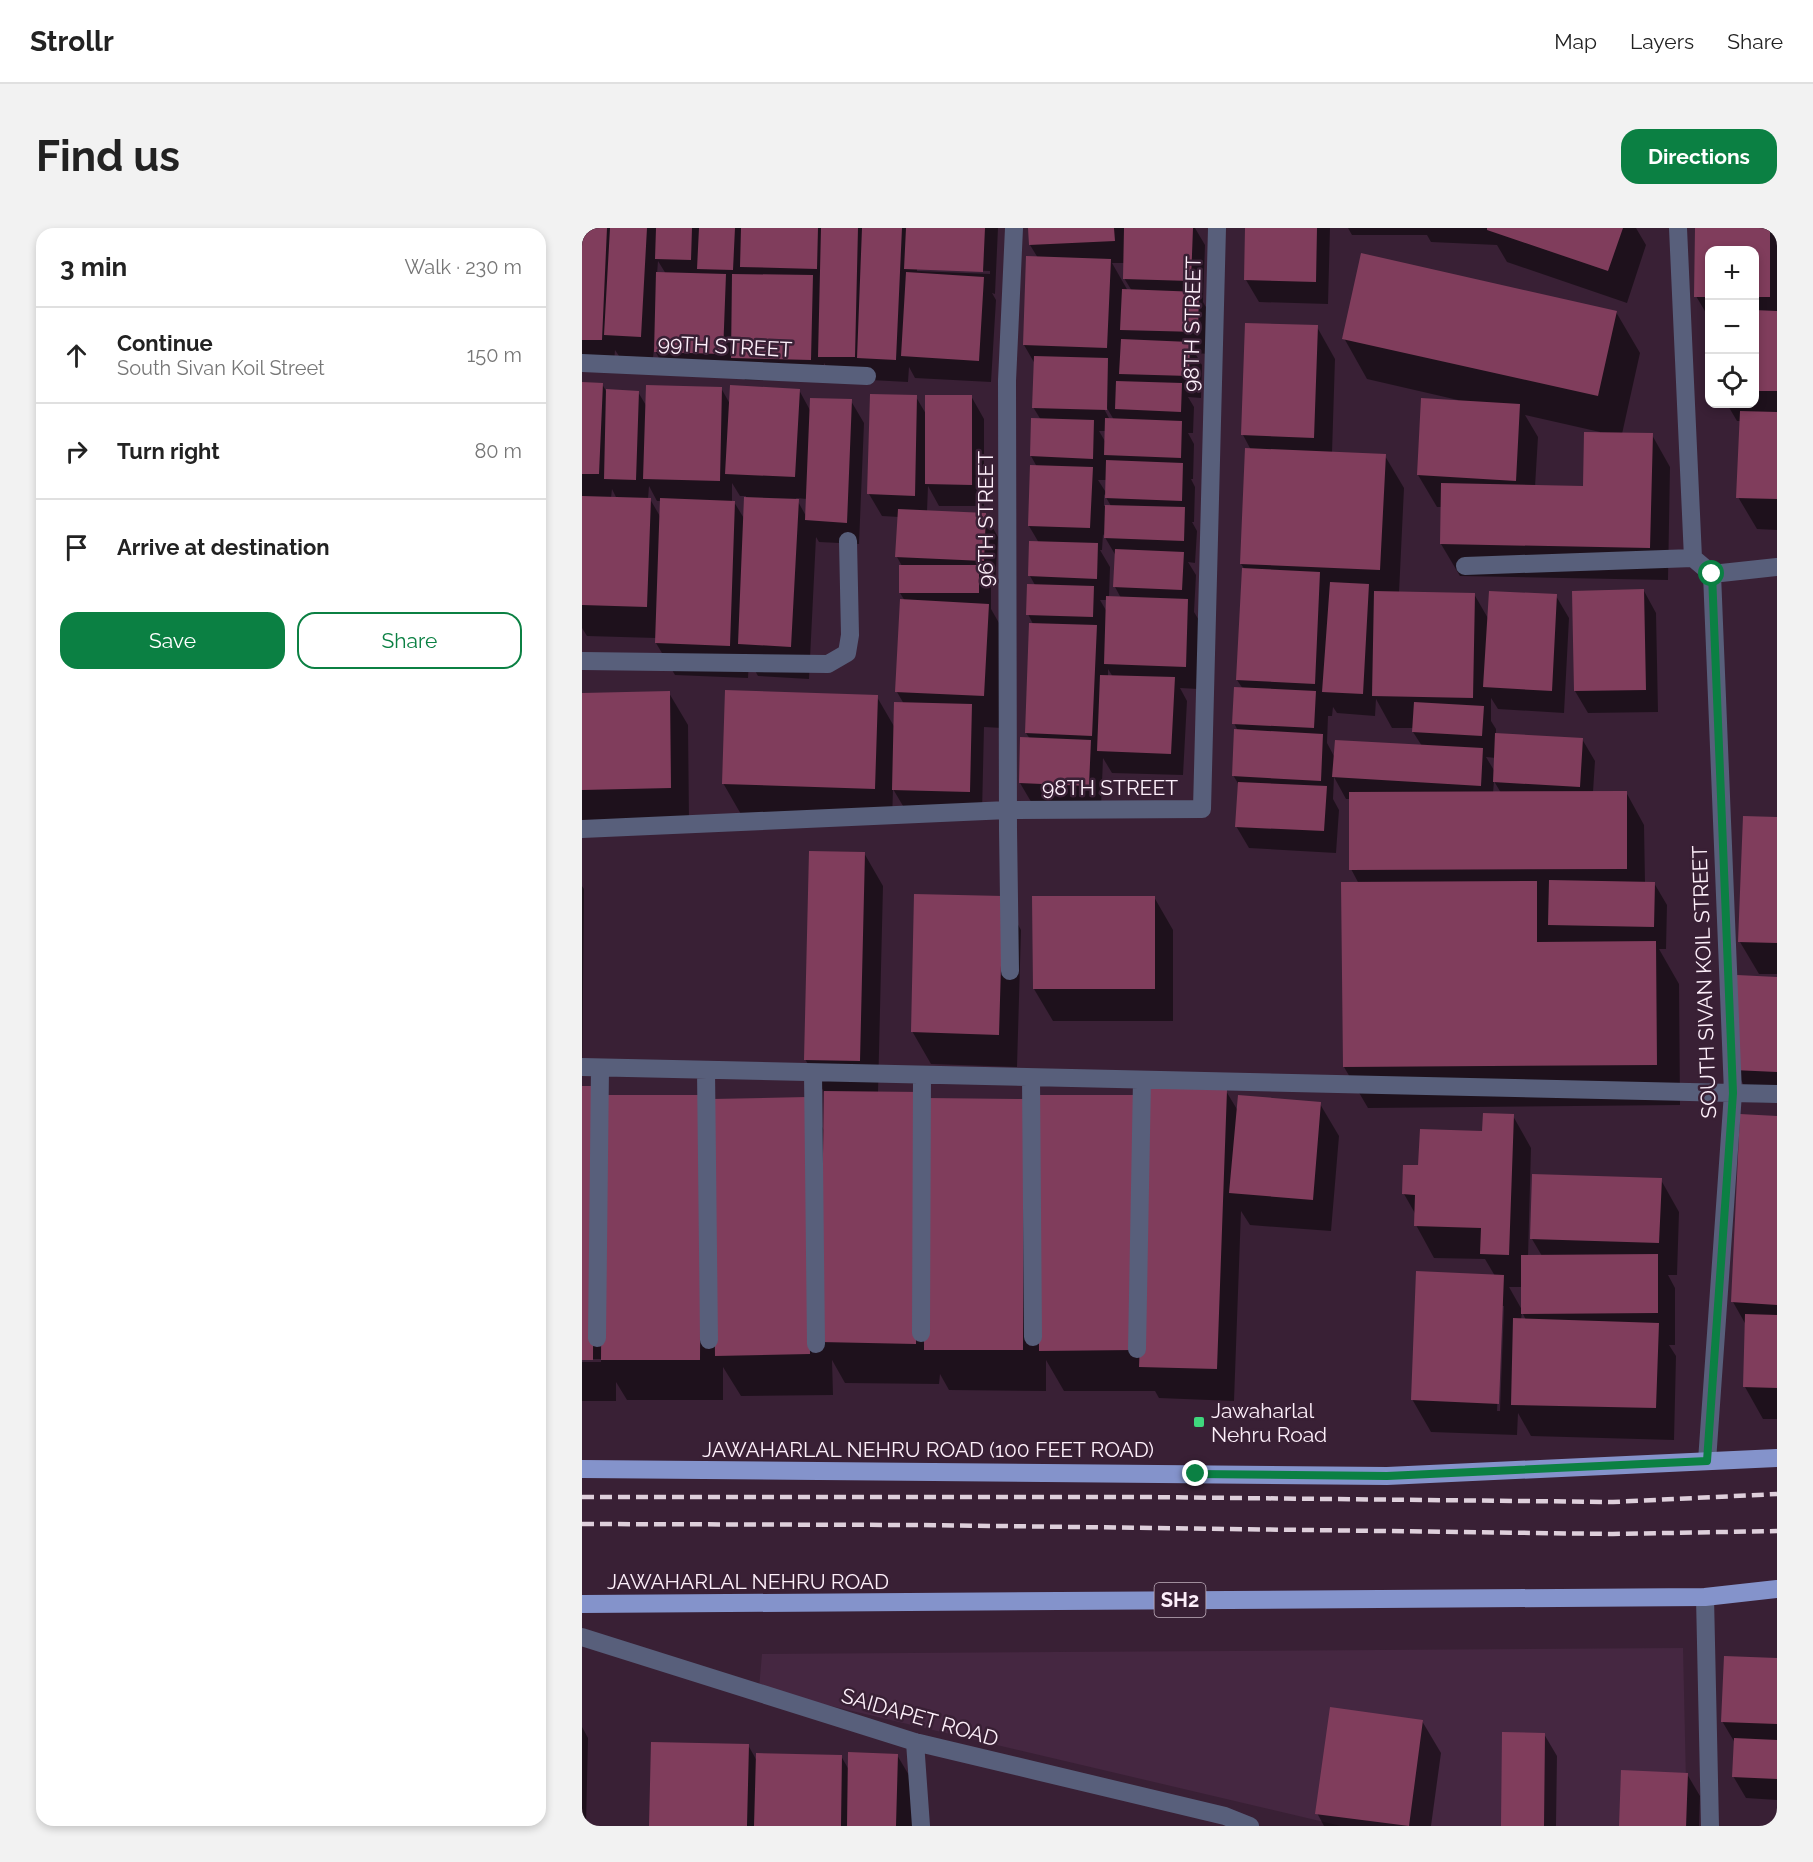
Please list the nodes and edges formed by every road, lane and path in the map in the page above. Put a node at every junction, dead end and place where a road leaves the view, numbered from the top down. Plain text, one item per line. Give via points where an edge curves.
1 (1014, 228) edge
2 (1217, 228) edge
3 (1678, 228) edge
4 (582, 363) edge
5 (867, 376) dead end
6 (848, 540) dead end
7 (1693, 558) junction
8 (1465, 566) dead end
9 (1777, 567) edge
10 (1712, 574) junction
11 (582, 661) edge
12 (1008, 810) junction
13 (582, 829) edge
14 (1010, 971) dead end
15 (591, 1068) edge
16 (706, 1070) junction
17 (813, 1073) junction
18 (922, 1075) junction
19 (1031, 1078) junction
20 (1143, 1080) junction
21 (1733, 1093) junction
22 (1777, 1094) edge
23 (921, 1333) dead end
24 (1033, 1337) dead end
25 (597, 1338) dead end
26 (709, 1340) dead end
27 (816, 1344) dead end
28 (1137, 1349) dead end
29 (1777, 1458) edge
30 (1707, 1461) junction
31 (582, 1469) edge
32 (1777, 1589) edge
33 (1705, 1597) junction
34 (582, 1604) edge
35 (582, 1637) edge
36 (915, 1742) junction
37 (921, 1826) edge
38 (1250, 1826) edge
39 (1710, 1826) edge

1 - 12 street, 96TH STREET via 1007,381
2 - 12 street, 98TH STREET via 1202,809
3 - 7 street
4 - 5 street, 99TH STREET
6 - 11 street via 850,635 847,653 828,664
7 - 8 street
7 - 10 street
9 - 10 street
10 - 21 street, SOUTH SIVAN KOIL STREET
12 - 13 street, 98TH STREET
12 - 14 street, 96TH STREET
15 - 16 street
15 - 25 street
16 - 17 street
16 - 26 street
17 - 18 street
17 - 27 street
18 - 19 street
18 - 23 street
19 - 20 street
19 - 24 street
20 - 21 street
20 - 28 street
21 - 22 street
21 - 30 street, SOUTH SIVAN KOIL STREET
29 - 30 main road, JAWAHARLAL NEHRU ROAD (100 FEET ROAD)
30 - 31 main road, JAWAHARLAL NEHRU ROAD (100 FEET ROAD) via 1387,1476
32 - 33 main road, JAWAHARLAL NEHRU ROAD / SH2
33 - 34 main road, JAWAHARLAL NEHRU ROAD / SH2
33 - 39 street
35 - 36 street, SAIDAPET ROAD
36 - 37 street
36 - 38 street, SAIDAPET ROAD via 1225,1816

